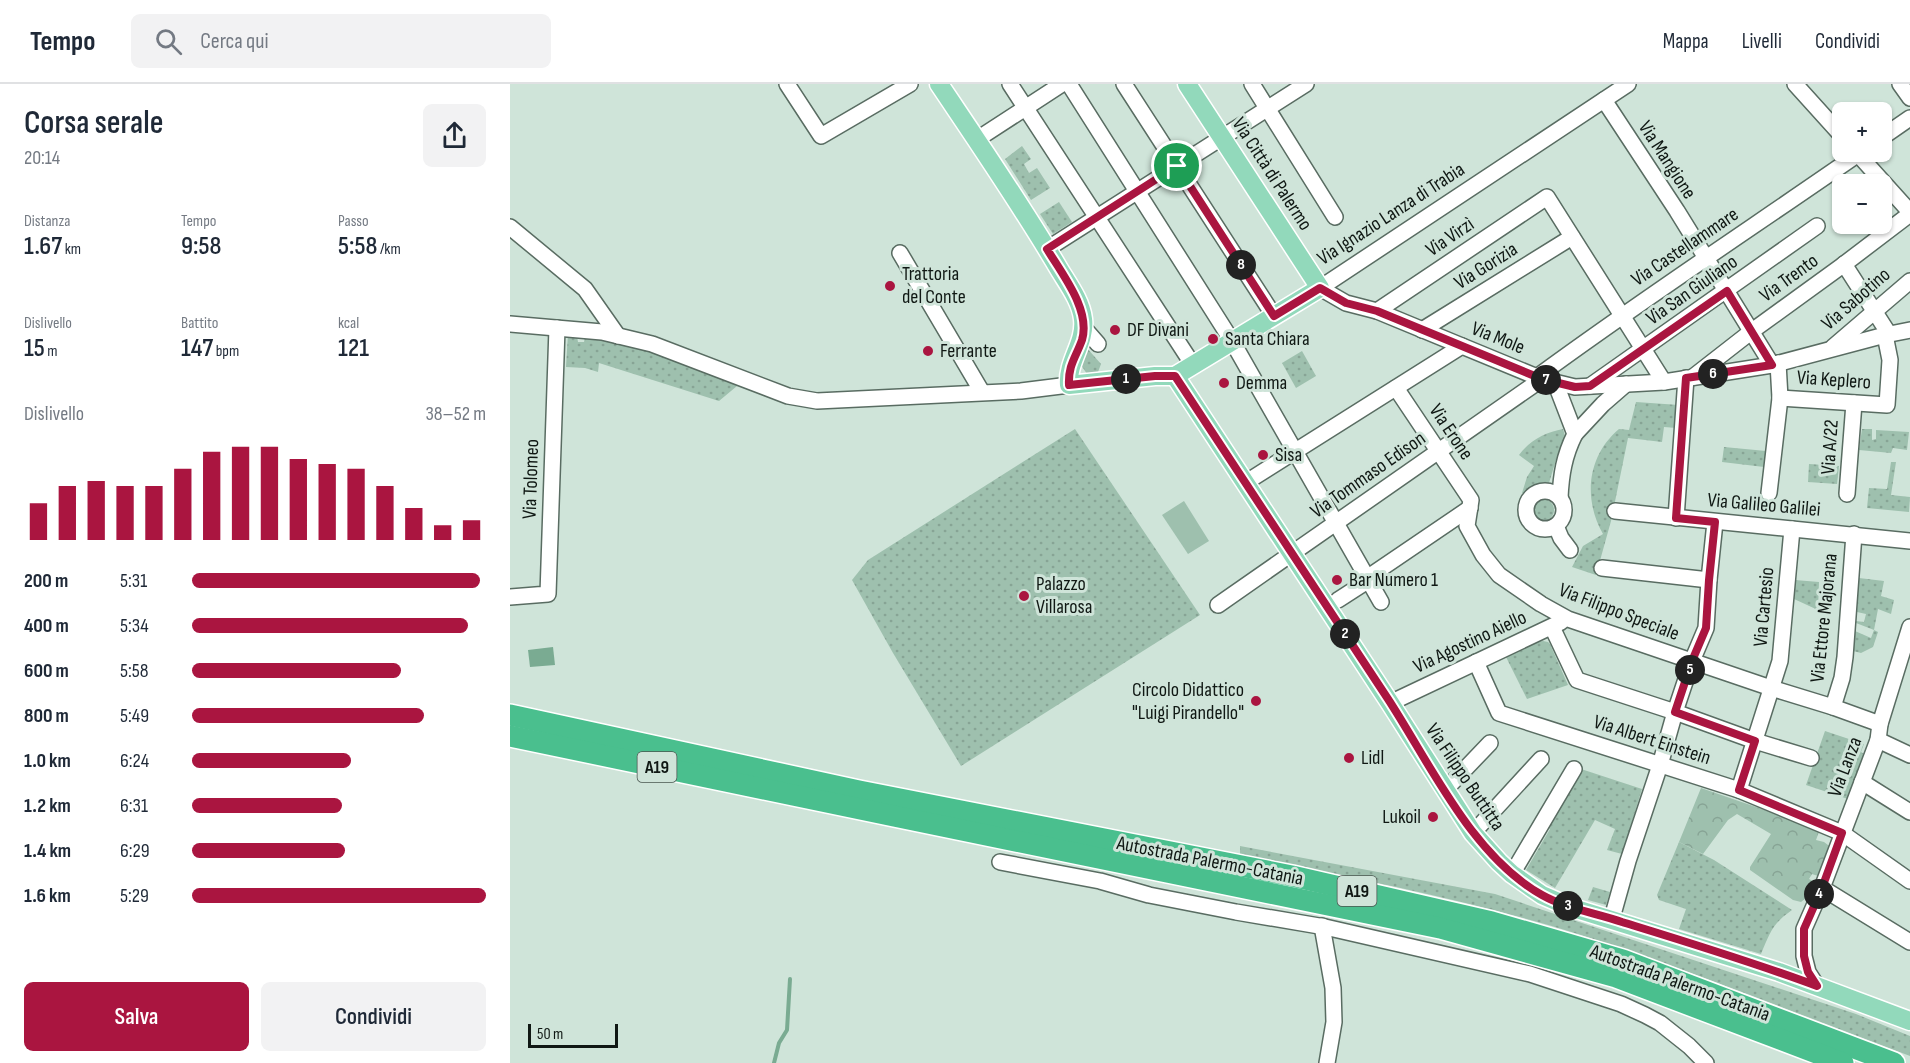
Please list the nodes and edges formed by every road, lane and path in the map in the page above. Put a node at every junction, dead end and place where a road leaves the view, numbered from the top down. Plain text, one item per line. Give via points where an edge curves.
1 (787, 84) edge
2 (910, 84) edge
3 (939, 84) edge
4 (1010, 84) edge
5 (1062, 84) edge
6 (1069, 84) edge
7 (1124, 84) edge
8 (1187, 84) edge
9 (1252, 84) edge
10 (1306, 84) edge
11 (1628, 84) edge
12 (1795, 84) edge
13 (1900, 84) edge
14 (1910, 98) edge
15 (1604, 100) junction
16 (1025, 108) junction
17 (1267, 108) junction
18 (1910, 118) edge
19 (1832, 125) edge
20 (1892, 130) edge
21 (1222, 137) junction
22 (976, 140) junction
23 (1845, 162) edge
24 (1867, 162) edge
25 (1177, 166) junction
26 (1137, 192) junction
27 (1910, 213) edge
28 (1096, 217) junction
29 (1335, 217) dead end
30 (1817, 226) dead end
31 (510, 227) edge
32 (1572, 237) junction
33 (1047, 249) junction
34 (900, 253) dead end
35 (1706, 258) junction
36 (1844, 264) junction
37 (1910, 280) edge
38 (1320, 288) junction
39 (1727, 291) junction
40 (1377, 311) junction
41 (1874, 311) junction
42 (1622, 314) junction
43 (1274, 316) junction
44 (510, 324) edge
45 (557, 328) junction
46 (1084, 328) junction
47 (1422, 330) junction
48 (1910, 330) edge
49 (1752, 331) junction
50 (1887, 334) junction
51 (618, 336) junction
52 (1232, 341) junction
53 (1098, 344) dead end
54 (1462, 346) junction
55 (1644, 349) junction
56 (1830, 350) junction
57 (1775, 364) junction
58 (1193, 365) junction
59 (1175, 376) junction
60 (1690, 377) junction
61 (1544, 379) junction
62 (1664, 382) junction
63 (1626, 384) junction
64 (1069, 385) junction
65 (1590, 386) junction
66 (1396, 388) junction
67 (982, 392) junction
68 (1780, 398) junction
69 (1854, 402) junction
70 (1575, 434) junction
71 (1439, 451) junction
72 (1294, 452) junction
73 (1245, 483) junction
74 (1769, 493) dead end
75 (1847, 494) dead end
76 (1560, 498) junction
77 (1470, 504) junction
78 (1615, 511) dead end
79 (1676, 518) junction
80 (1715, 522) junction
81 (1336, 523) junction
82 (1556, 526) junction
83 (1792, 529) junction
84 (1854, 534) junction
85 (1910, 541) edge
86 (1569, 550) dead end
87 (1292, 554) junction
88 (1602, 568) dead end
89 (1368, 579) junction
90 (1709, 580) junction
91 (510, 597) edge
92 (1338, 600) dead end
93 (1381, 602) dead end
94 (1218, 605) dead end
95 (1568, 619) junction
96 (1552, 627) junction
97 (1910, 627) edge
98 (1692, 661) junction
99 (1476, 662) junction
100 (1771, 688) junction
101 (1390, 703) junction
102 (1833, 707) junction
103 (1675, 712) junction
104 (510, 715) edge
105 (1879, 732) junction
106 (510, 736) edge
107 (1755, 741) junction
108 (1490, 743) dead end
109 (1910, 755) edge
110 (1811, 758) dead end
111 (1541, 759) dead end
112 (1660, 765) junction
113 (1574, 769) dead end
114 (1862, 782) junction
115 (1445, 790) junction
116 (1739, 790) junction
117 (1910, 812) edge
118 (1473, 833) junction
119 (1842, 833) junction
120 (1000, 862) dead end
121 (1512, 874) junction
122 (1910, 881) edge
123 (1822, 888) junction
124 (1612, 918) junction
125 (1322, 926) junction
126 (1910, 942) edge
127 (1817, 986) junction
128 (1910, 1021) edge
129 (1327, 1063) edge
130 (1706, 1063) edge
131 (1844, 1063) edge
132 (1894, 1063) edge

1 - 2 street via 821,136
3 - 22 main road
4 - 16 street
5 - 16 street
6 - 26 street
7 - 25 street
8 - 21 main road, Via Città di Palermo
9 - 17 street
10 - 17 street
11 - 15 street, Via Ignazio Lanza di Trabia
12 - 19 street
13 - 14 street
15 - 35 street, Via Mangione
15 - 38 street, Via Ignazio Lanza di Trabia
16 - 22 street
16 - 28 street
17 - 21 street
17 - 29 street
18 - 20 street
21 - 25 street
21 - 38 main road, Via Città di Palermo
22 - 33 main road
23 - 35 street, Via Castellammare
24 - 27 street
25 - 26 street
25 - 43 street
26 - 28 street
26 - 52 street
27 - 36 street, Via Trento
28 - 33 street
28 - 58 street
30 - 39 street, Via San Giuliano
31 - 51 street via 585,289
32 - 40 street, Via Virzì via 1547,197
32 - 42 street
32 - 47 street, Via Gorizia
33 - 46 main road via 1078,302
34 - 67 street
35 - 39 street, Via Mangione
35 - 42 street, Via Castellammare
36 - 41 street
36 - 49 street, Via Trento
37 - 41 street, Via Sabotino
38 - 40 street, Via Mole via 1346,303
38 - 43 main road, Via Ignazio Lanza di Trabia
39 - 49 street, Via Mangione
39 - 55 street, Via San Giuliano
40 - 47 street, Via Mole
41 - 50 street
41 - 56 street, Via Sabotino
42 - 55 street
42 - 61 street, Via Castellammare
43 - 52 main road, Via Ignazio Lanza di Trabia
44 - 45 street
45 - 51 street
45 - 91 street, Via Tolomeo via 548,594
46 - 53 street
46 - 64 main road via 1070,365
47 - 54 street, Via Mole
48 - 50 street, Via Mole
49 - 57 street, Via Mangione
49 - 60 street, Via Trento
50 - 56 street, Via Mole
50 - 69 street, Via Keplero via 1887,405
51 - 67 street via 652,344 788,396 817,401
52 - 58 main road, Via Ignazio Lanza di Trabia
52 - 72 street
54 - 61 street, Via Mole
54 - 66 street
55 - 62 street
55 - 65 street, Via San Giuliano
56 - 57 street, Via Mole
57 - 60 street, Via Mole
57 - 68 street
58 - 59 main road, Via Ignazio Lanza di Trabia
59 - 64 main road
59 - 73 main road, Via Filippo Buttitta
60 - 62 street, Via Mole
60 - 79 street
61 - 65 street, Via Mole via 1575,387
61 - 70 street
61 - 71 street, Via Tommaso Edison
62 - 63 street, Via Mole
63 - 65 street, Via Mole
63 - 70 street
64 - 67 street
66 - 71 street, Via Erone
66 - 72 street
68 - 69 street, Via Keplero
68 - 74 street
69 - 75 street, Via A/22
70 - 76 street via 1562,470
71 - 77 street, Via Erone
71 - 81 street, Via Tommaso Edison
72 - 73 street
72 - 81 street
73 - 87 main road, Via Filippo Buttitta
76 - 82 street via 1564,510
76 - 82 street via 1542,491 1531,497 1525,509 1533,526
77 - 89 street
77 - 95 street, Via Filippo Speciale via 1467,526 1499,575
78 - 79 street, Via Galileo Galilei
79 - 80 street, Via Galileo Galilei
80 - 83 street, Via Galileo Galilei
80 - 90 street
81 - 87 street, Via Tommaso Edison
81 - 89 street
82 - 86 street
83 - 84 street, Via Galileo Galilei
83 - 100 street, Via Cartesio via 1780,661
84 - 85 street, Via Galileo Galilei
84 - 102 street, Via Ettore Majorana via 1845,657
87 - 94 street, Via Tommaso Edison
87 - 101 main road, Via Filippo Buttitta
88 - 90 street
89 - 92 street
89 - 93 street
90 - 98 street via 1706,628
95 - 96 street, Via Agostino Aiello
95 - 98 street, Via Filippo Speciale
96 - 99 street, Via Agostino Aiello
96 - 103 street via 1577,680
97 - 105 street, Via Lanza
98 - 100 street, Via Filippo Speciale
98 - 103 street
99 - 101 street, Via Agostino Aiello
99 - 112 street, Via Albert Einstein via 1499,713
100 - 102 street, Via Filippo Speciale
100 - 107 street, Via Cartesio
101 - 115 main road, Via Filippo Buttitta
102 - 105 street, Via Filippo Speciale
103 - 107 street
103 - 112 street
104 - 132 highway, Autostrada Palermo-Catania / A19 via 870,793 1292,876 1492,922 1623,960
105 - 109 street, Via Filippo Speciale
105 - 114 street, Via Lanza
106 - 131 highway, Autostrada Palermo-Catania / A19 via 1440,928 1616,977
107 - 110 street
107 - 116 street, Via Cartesio
108 - 115 street
111 - 118 street
112 - 116 street, Via Albert Einstein
112 - 124 street
113 - 121 street
114 - 117 street
114 - 119 street, Via Lanza
115 - 118 main road, Via Filippo Buttitta
116 - 119 street, Via Albert Einstein
118 - 121 main road, Via Filippo Buttitta
119 - 122 street, Via Albert Einstein
119 - 123 street, Via Lanza
120 - 125 street via 1100,881 1149,895
121 - 124 main road, Via Filippo Buttitta via 1542,895
123 - 126 street
123 - 127 street, Via Lanza via 1804,929 1804,956
124 - 127 main road, Via Filippo Buttitta
125 - 129 street via 1333,988 1334,1022
125 - 130 street via 1530,974 1621,1004 1660,1023
127 - 128 main road, Via Filippo Buttitta

